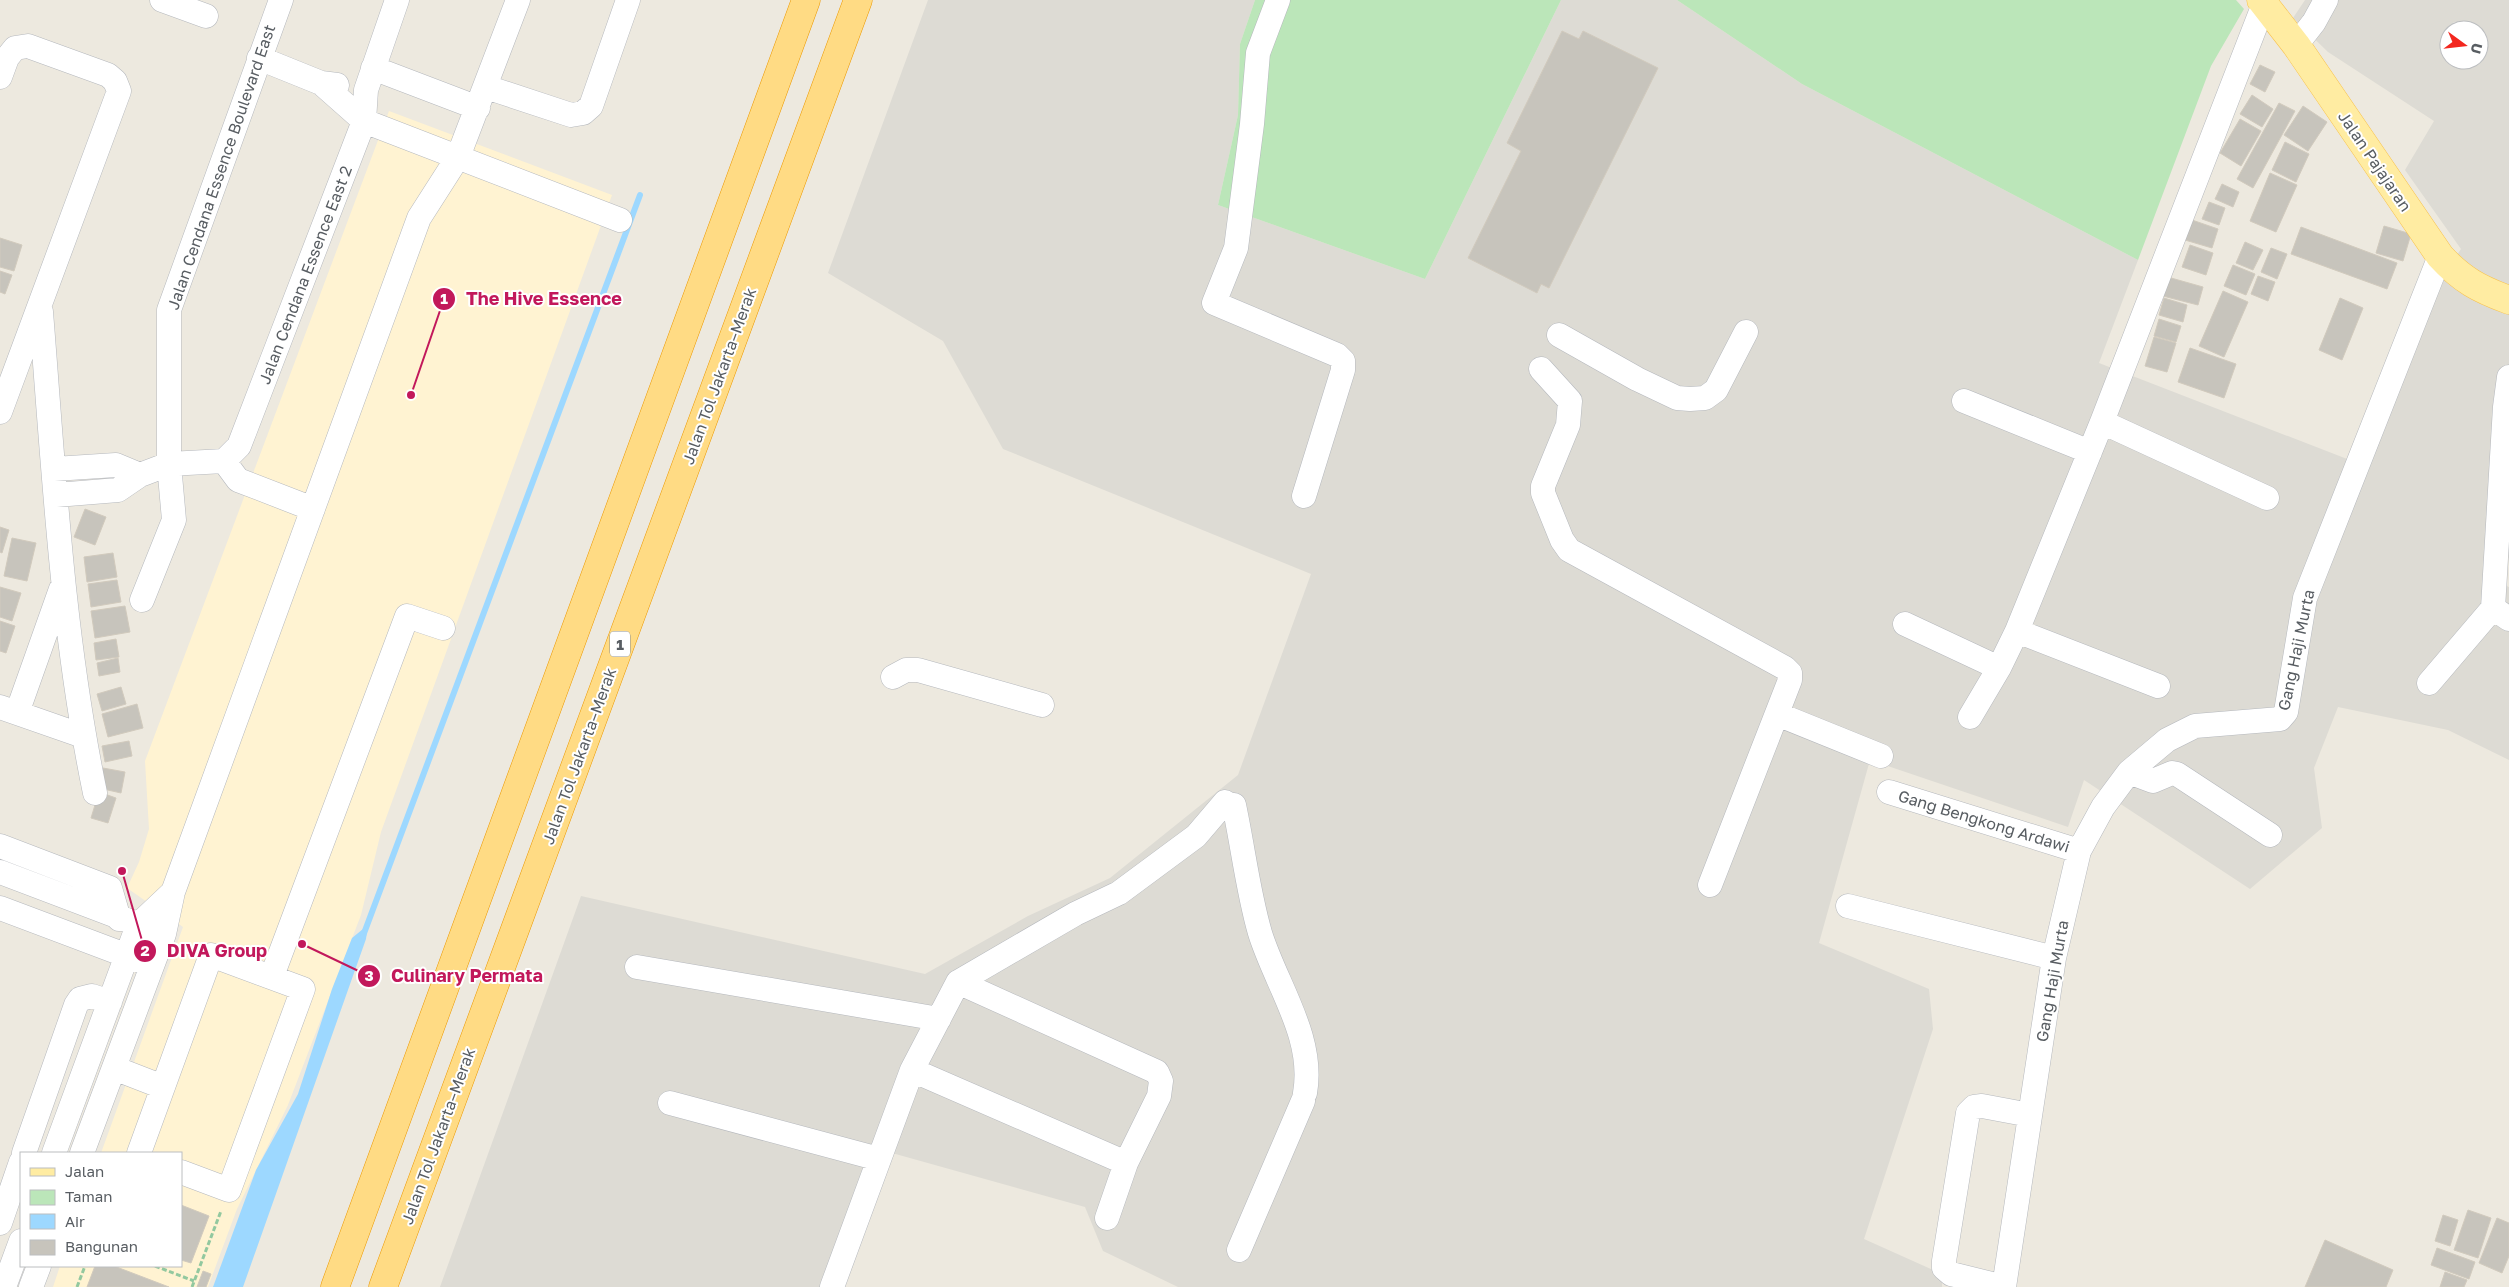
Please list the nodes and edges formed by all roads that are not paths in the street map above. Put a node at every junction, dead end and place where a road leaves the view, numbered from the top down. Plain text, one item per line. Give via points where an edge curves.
1 (162, 0) edge
2 (281, 0) edge
3 (397, 0) edge
4 (518, 0) edge
5 (628, 0) edge
6 (806, 0) edge
7 (858, 0) edge
8 (1278, 0) edge
9 (2326, 0) edge
10 (2263, 2) edge
11 (206, 16) dead end
12 (2296, 45) junction
13 (259, 58) junction
14 (0, 77) edge
15 (369, 79) junction
16 (321, 83) junction
17 (482, 98) junction
18 (364, 121) junction
19 (458, 157) junction
20 (620, 220) dead end
21 (2440, 256) junction
22 (2509, 300) edge
23 (41, 305) junction
24 (1746, 332) dead end
25 (1559, 335) dead end
26 (1541, 369) dead end
27 (2509, 377) edge
28 (1964, 401) dead end
29 (0, 412) edge
30 (2102, 422) junction
31 (2090, 452) junction
32 (224, 461) junction
33 (169, 464) junction
34 (54, 469) junction
35 (140, 475) junction
36 (56, 495) junction
37 (1304, 496) dead end
38 (2266, 498) dead end
39 (313, 509) junction
40 (62, 585) junction
41 (142, 600) dead end
42 (2501, 614) edge
43 (1905, 624) dead end
44 (443, 628) dead end
45 (2017, 631) junction
46 (1999, 668) junction
47 (893, 677) dead end
48 (2429, 683) dead end
49 (2158, 686) dead end
50 (10, 702) edge
51 (1042, 705) dead end
52 (1777, 714) junction
53 (1970, 717) dead end
54 (83, 736) junction
55 (1881, 756) dead end
56 (2129, 772) junction
57 (1889, 792) dead end
58 (94, 793) dead end
59 (2270, 835) dead end
60 (0, 846) edge
61 (2079, 851) junction
62 (0, 872) edge
63 (1710, 885) dead end
64 (173, 892) junction
65 (1848, 906) dead end
66 (0, 908) edge
67 (128, 922) junction
68 (164, 934) junction
69 (127, 956) junction
70 (2054, 958) junction
71 (152, 966) junction
72 (637, 968) dead end
73 (272, 976) junction
74 (958, 982) junction
75 (110, 1002) junction
76 (939, 1018) junction
77 (114, 1068) junction
78 (912, 1070) junction
79 (163, 1087) junction
80 (670, 1103) dead end
81 (2030, 1115) junction
82 (24, 1152) edge
83 (54, 1152) edge
84 (82, 1152) edge
85 (139, 1152) edge
86 (879, 1159) junction
87 (1126, 1163) junction
88 (20, 1165) edge
89 (182, 1172) edge
90 (1107, 1218) dead end
91 (0, 1223) edge
92 (20, 1244) edge
93 (1239, 1250) dead end
94 (39, 1267) edge
95 (4, 1287) edge
96 (31, 1287) edge
97 (335, 1287) edge
98 (383, 1287) edge
99 (832, 1287) edge
100 (2004, 1287) edge

1 - 11 street
2 - 13 street, Jalan Cendana Essence Boulevard East
3 - 15 street, Jalan Cendana Essence East 2
4 - 17 street
5 - 17 street via 591,106 583,113 572,115
6 - 97 highway
7 - 98 highway, Jalan Tol Jakarta–Merak / 1
8 - 37 street via 1258,53 1236,248 1214,303 1337,355 1343,361
9 - 12 street
10 - 12 main road, Jalan Pajajaran
10 - 30 street
12 - 21 main road, Jalan Pajajaran
13 - 16 street
13 - 33 street, Jalan Cendana Essence Boulevard East via 169,310
14 - 23 street via 7,58 15,48 28,46 108,75 119,91
15 - 16 street
15 - 17 street
15 - 18 street, Jalan Cendana Essence East 2
16 - 18 street
17 - 19 street
18 - 19 street
18 - 32 street, Jalan Cendana Essence East 2 via 239,446
19 - 20 street
19 - 39 street via 419,218
21 - 22 main road, Jalan Pajajaran via 2456,274 2477,288
21 - 56 street, Gang Haji Murta via 2305,598 2286,712 2280,719 2195,726 2167,740
23 - 29 street
23 - 34 street
24 - 25 street via 1716,390 1705,398 1690,400 1677,398 1637,379
26 - 52 street via 1570,401 1568,425 1543,486 1543,493 1569,550 1785,668 1790,673 1790,680
27 - 42 street via 2504,407
28 - 31 street
30 - 31 street
30 - 38 street
31 - 45 street
32 - 33 street
32 - 39 street via 238,480
33 - 35 street
33 - 41 street, Jalan Cendana Essence Boulevard East via 174,520
34 - 35 street via 116,465
34 - 36 street
35 - 36 street via 118,490
36 - 40 street
39 - 64 street
40 - 50 street
40 - 54 street
42 - 48 street
43 - 46 street
44 - 73 street via 406,616
45 - 46 street
45 - 49 street
46 - 53 street
47 - 51 street via 906,670 918,670
50 - 54 street
52 - 55 street
52 - 63 street
54 - 58 street
56 - 59 street via 2153,780 2177,774
56 - 61 street, Gang Haji Murta via 2103,807
57 - 61 street, Gang Bengkong Ardawi
60 - 67 street via 110,888
61 - 70 street, Gang Haji Murta
62 - 67 street
64 - 67 street
64 - 68 street
65 - 70 street
66 - 69 street
67 - 68 street
67 - 69 street
68 - 71 street
69 - 71 street
69 - 75 street
70 - 81 street, Gang Haji Murta
71 - 77 street
72 - 76 street
73 - 79 street via 211,955
73 - 89 street via 303,989 229,1190
74 - 76 street
74 - 87 street via 1156,1072 1161,1081 1159,1096
74 - 93 street via 1075,914 1119,893 1196,836 1229,804 1260,933 1303,1044 1308,1077 1304,1097
75 - 82 street via 92,996 80,999 76,1005
75 - 83 street
76 - 78 street
77 - 79 street
77 - 84 street
78 - 86 street
78 - 87 street
79 - 85 street
80 - 86 street
81 - 100 street, Gang Haji Murta
81 - 100 street via 1982,1106 1974,1107 1968,1113 1945,1251 1944,1268 1951,1274
86 - 99 street
87 - 90 street
88 - 91 street
92 - 95 street
94 - 96 street

